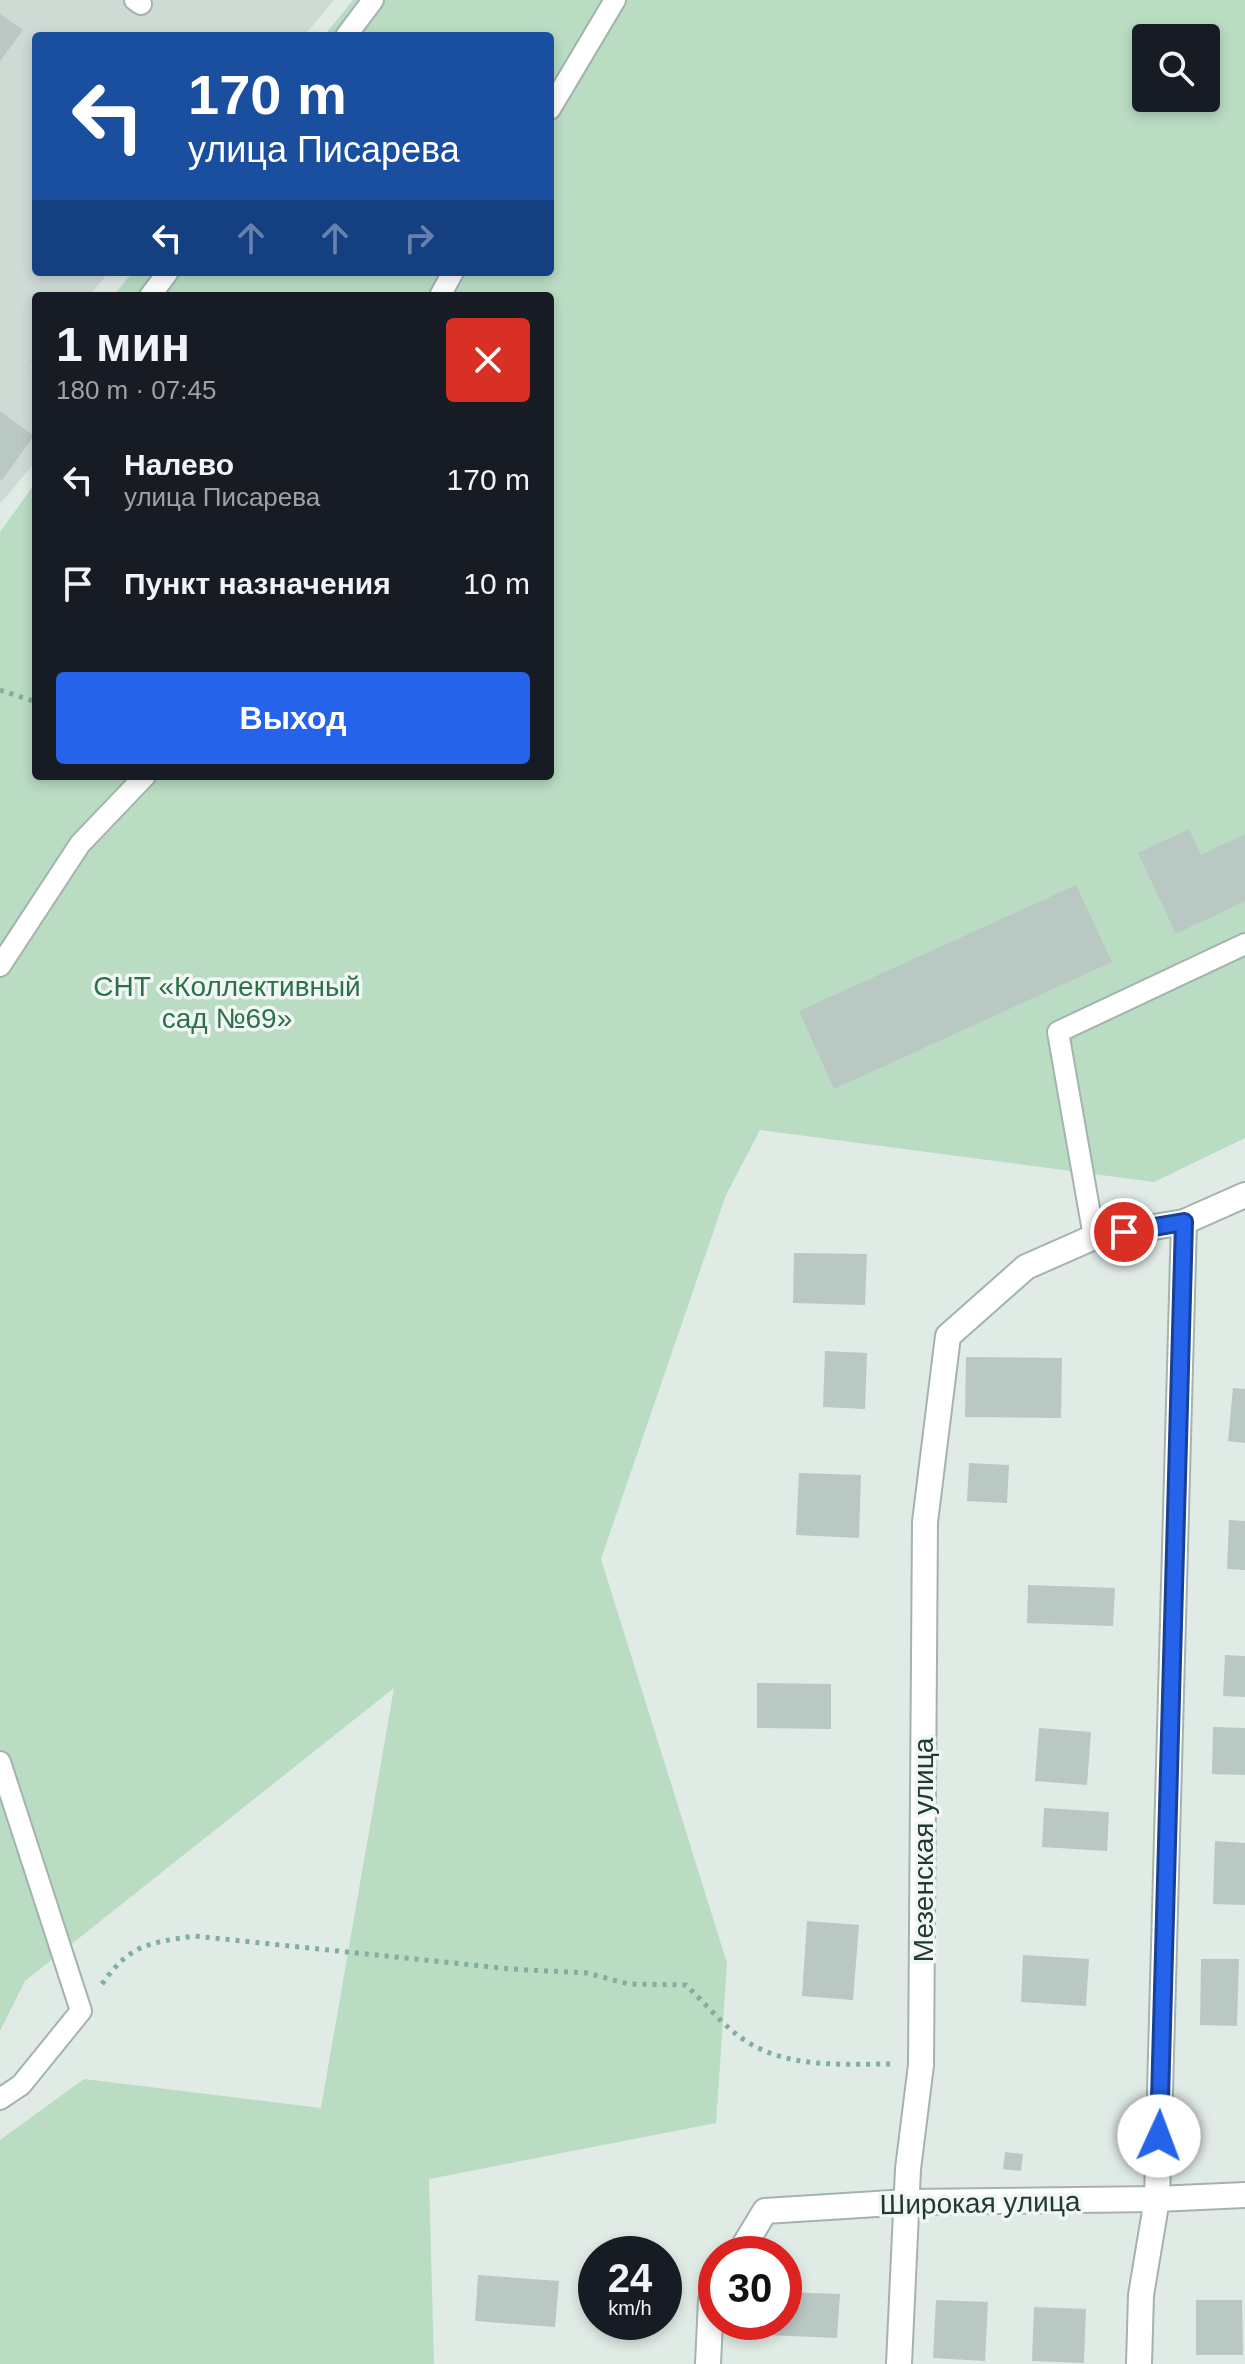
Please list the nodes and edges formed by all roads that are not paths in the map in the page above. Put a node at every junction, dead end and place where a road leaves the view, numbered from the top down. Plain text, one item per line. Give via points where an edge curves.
1 (373, 0) edge
2 (615, 0) edge
3 (349, 32) edge
4 (554, 102) edge
5 (141, 780) edge
6 (1245, 944) edge
7 (0, 966) edge
8 (1245, 1195) edge
9 (1184, 1222) junction
10 (1094, 1237) junction
11 (0, 1762) edge
12 (0, 2099) edge
13 (1245, 2195) edge
14 (1157, 2199) junction
15 (908, 2202) junction
16 (750, 2236) edge
17 (709, 2340) edge
18 (708, 2364) edge
19 (899, 2364) edge
20 (1139, 2364) edge

1 - 3 lane
2 - 4 lane
5 - 7 lane via 80,844
6 - 10 lane via 1058,1032
8 - 9 street
9 - 10 street
9 - 14 street
10 - 15 street, Мезенская улица via 1026,1267 948,1336 925,1522 921,2065
11 - 12 lane via 81,2011 21,2085
13 - 14 street, Широкая улица
14 - 15 street, Широкая улица
14 - 20 street via 1141,2295
15 - 16 street, Широкая улица via 765,2211
15 - 19 street, Мезенская улица
17 - 18 street

